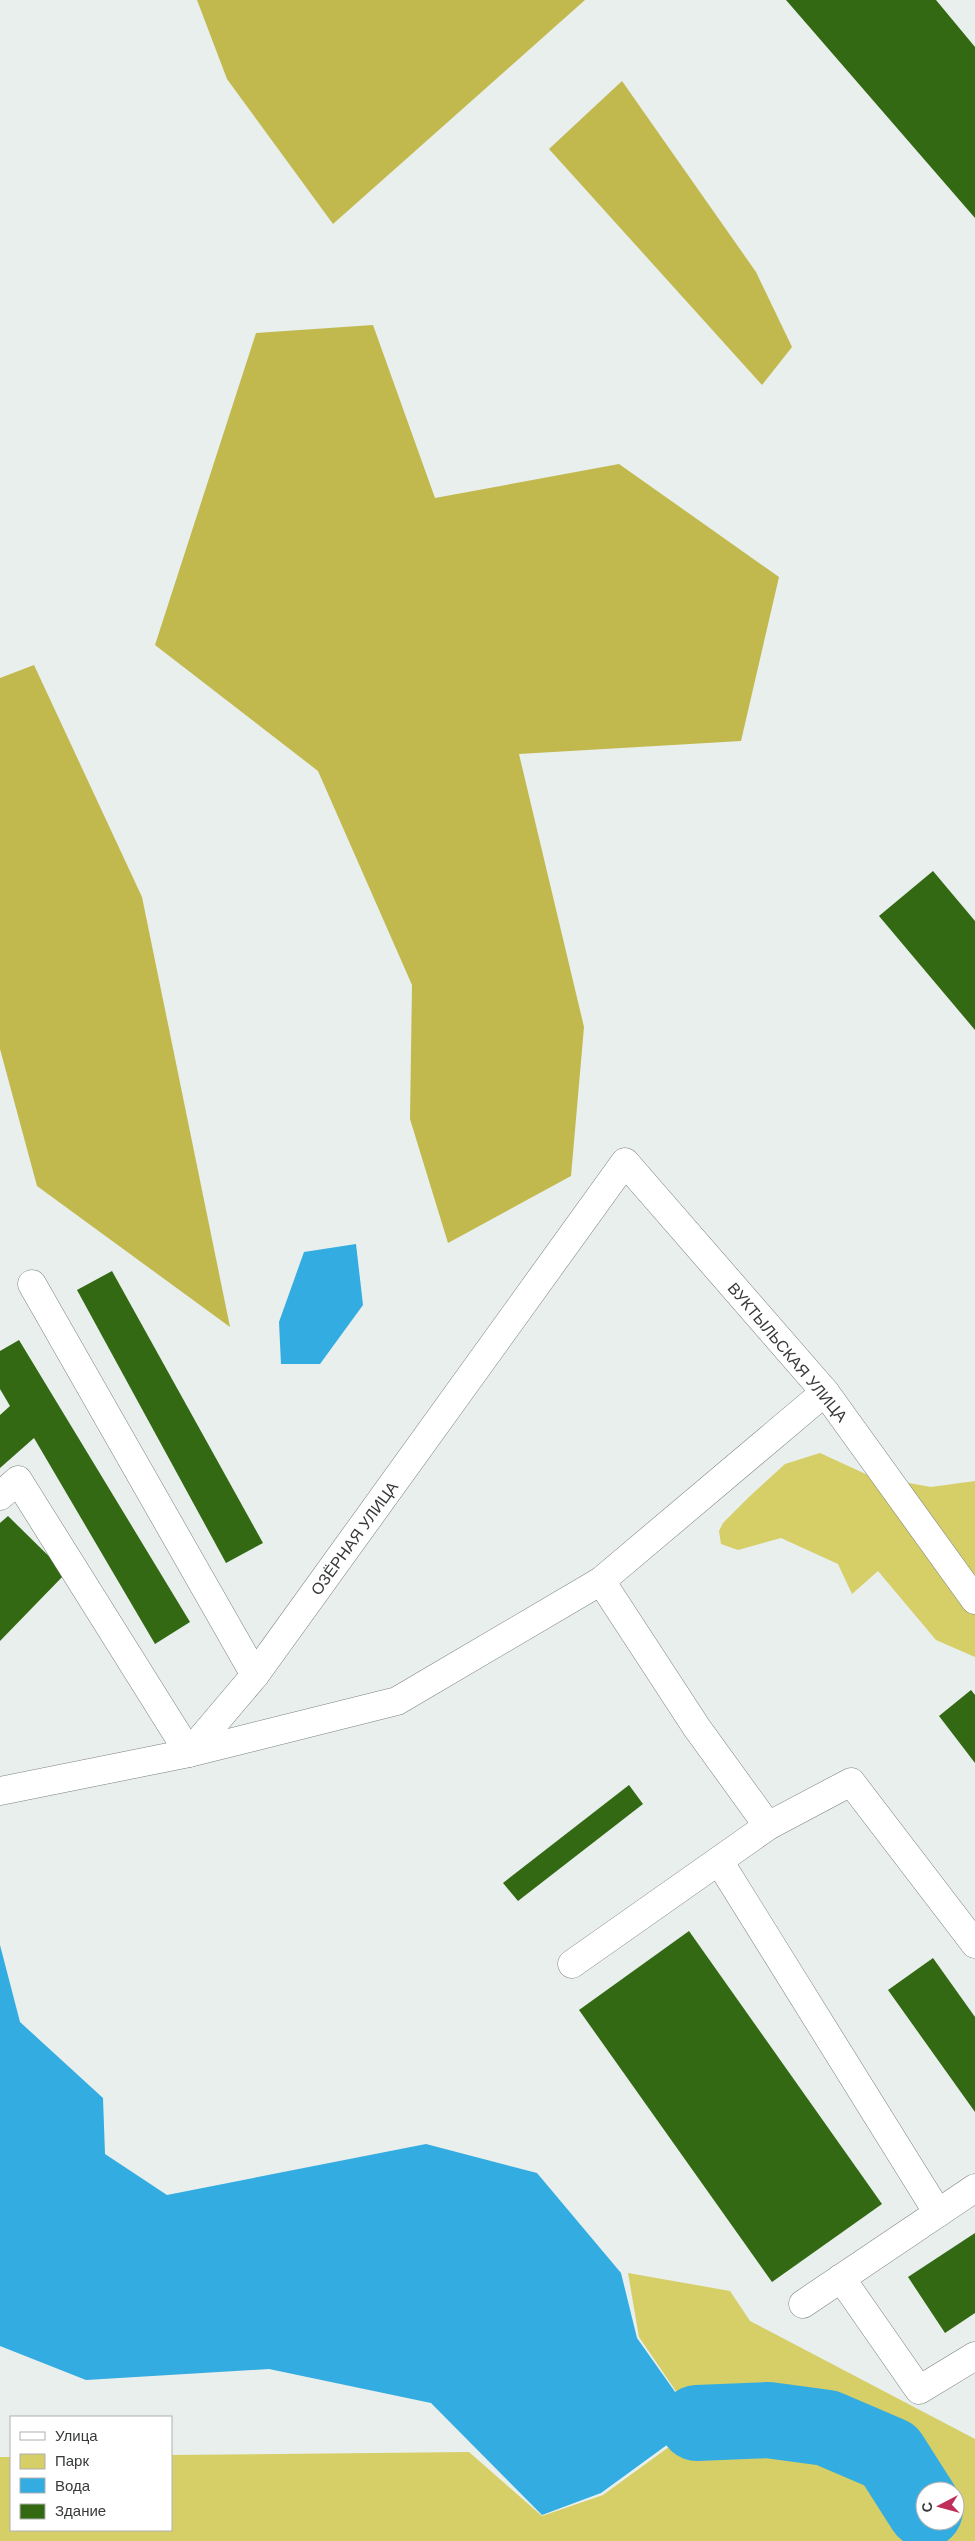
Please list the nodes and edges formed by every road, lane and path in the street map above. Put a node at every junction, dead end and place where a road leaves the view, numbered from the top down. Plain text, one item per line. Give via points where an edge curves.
1 (625, 1162) joint
2 (32, 1284) dead end
3 (825, 1392) junction
4 (0, 1496) edge
5 (601, 1581) junction
6 (975, 1600) edge
7 (255, 1675) junction
8 (189, 1753) junction
9 (0, 1791) edge
10 (768, 1826) junction
11 (719, 1862) junction
12 (975, 1944) edge
13 (572, 1964) dead end
14 (975, 2188) edge
15 (938, 2213) junction
16 (841, 2278) junction
17 (803, 2304) dead end
18 (975, 2356) edge

1 - 3 street, ВУКТЫЛЬСКАЯ УЛИЦА
1 - 7 street, ОЗЁРНАЯ УЛИЦА
2 - 7 street
3 - 5 street
3 - 6 street, ВУКТЫЛЬСКАЯ УЛИЦА
4 - 8 street via 18,1480
5 - 8 street via 398,1701
5 - 10 street via 697,1728
7 - 8 street, ОЗЁРНАЯ УЛИЦА
8 - 9 street
10 - 11 street
10 - 12 street via 851,1782
11 - 13 street
11 - 15 street
14 - 15 street
15 - 16 street
16 - 17 street
16 - 18 street via 919,2390

